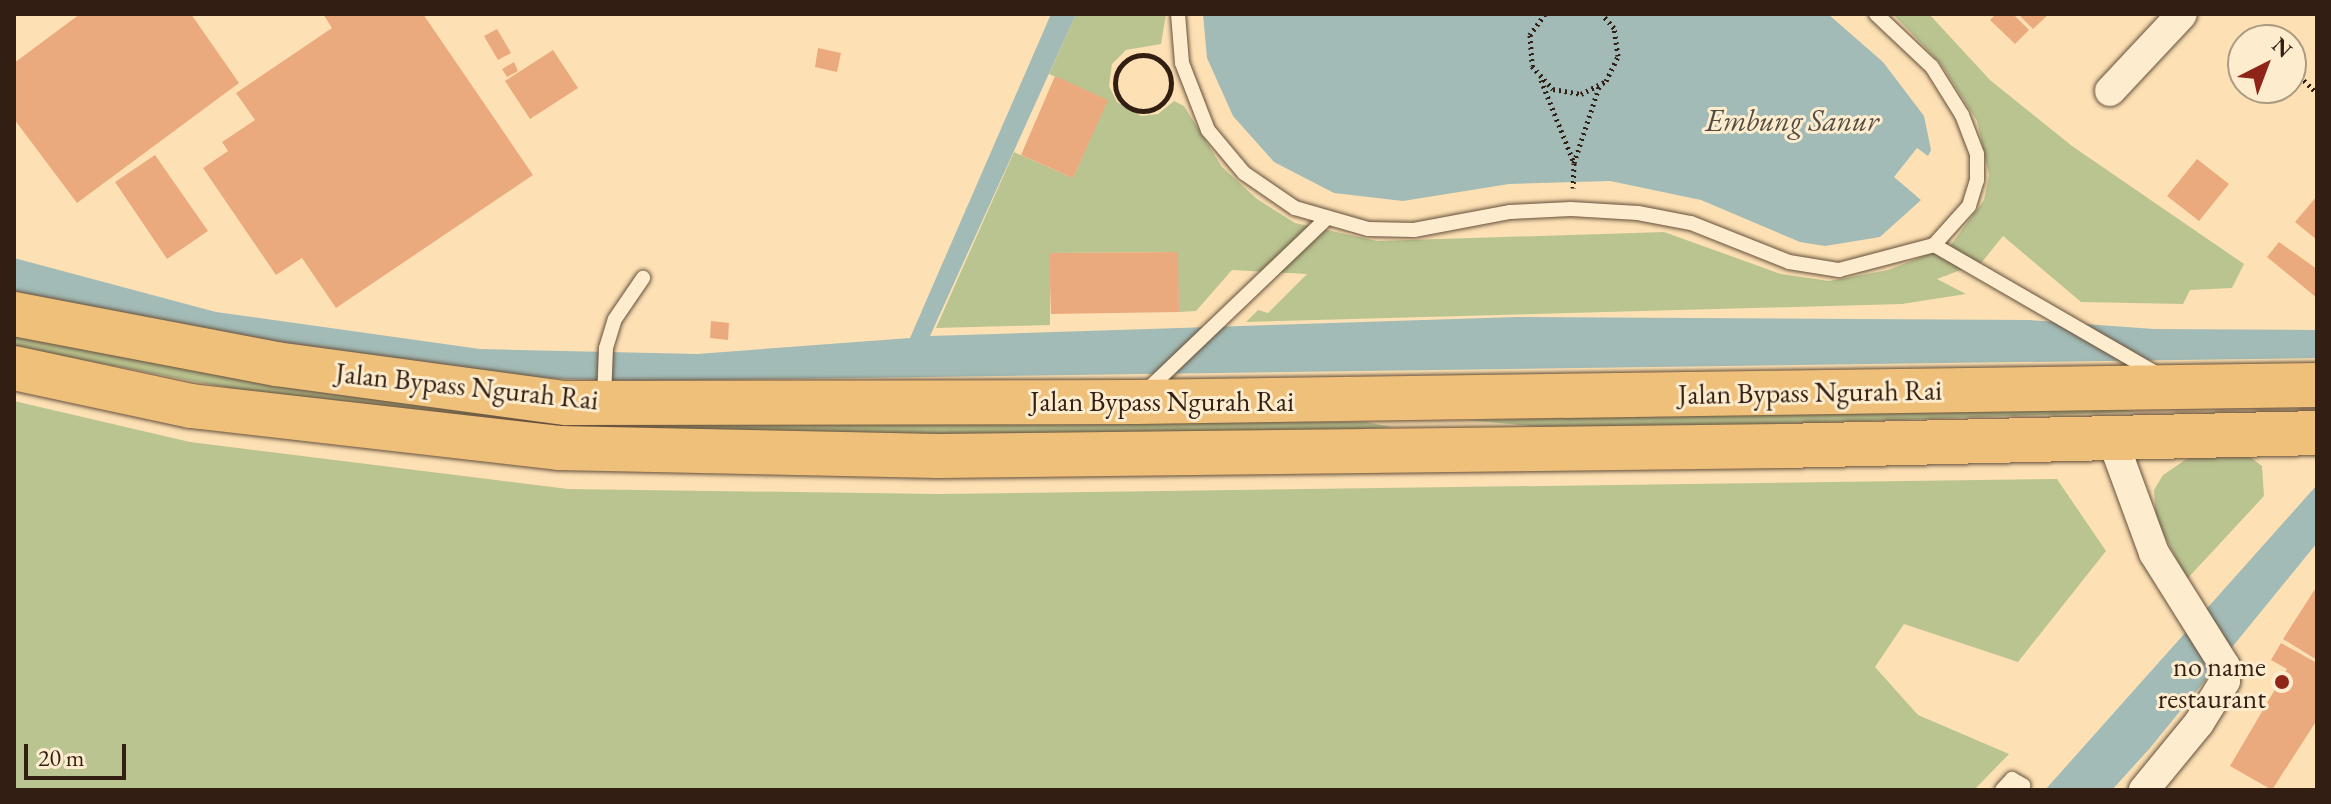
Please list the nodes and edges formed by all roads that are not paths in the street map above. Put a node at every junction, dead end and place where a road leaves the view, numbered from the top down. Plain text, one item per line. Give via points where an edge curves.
1 (1178, 14) edge
2 (1876, 14) edge
3 (2182, 14) edge
4 (2110, 91) dead end
5 (1326, 219) junction
6 (1934, 245) junction
7 (643, 278) dead end
8 (14, 314) edge
9 (14, 368) edge
10 (2168, 380) junction
11 (2317, 385) edge
12 (604, 393) junction
13 (1441, 397) junction
14 (1135, 402) junction
15 (2317, 433) edge
16 (2111, 436) junction
17 (1445, 451) junction
18 (2023, 785) dead end
19 (2002, 790) edge
20 (2144, 790) edge

1 - 5 lane via 1182,63 1208,130 1244,173 1295,208
2 - 6 lane via 1932,67 1962,115 1977,154 1969,206
3 - 4 street
5 - 6 lane via 1368,229 1414,230 1510,212 1638,213 1691,223 1789,262 1839,270
5 - 14 lane
6 - 10 lane
7 - 12 lane via 615,319 606,348
8 - 12 highway, Jalan Bypass Ngurah Rai via 276,364 566,403
9 - 17 highway, Jalan Bypass Ngurah Rai via 191,406 559,448 938,456
10 - 11 highway, Jalan Bypass Ngurah Rai
10 - 13 highway, Jalan Bypass Ngurah Rai
12 - 14 highway, Jalan Bypass Ngurah Rai
13 - 14 highway, Jalan Bypass Ngurah Rai
13 - 17 highway
15 - 16 highway, Jalan Bypass Ngurah Rai
16 - 17 highway, Jalan Bypass Ngurah Rai
16 - 20 street via 2137,517 2225,666 2225,681 2206,713
18 - 19 lane via 2012,779

